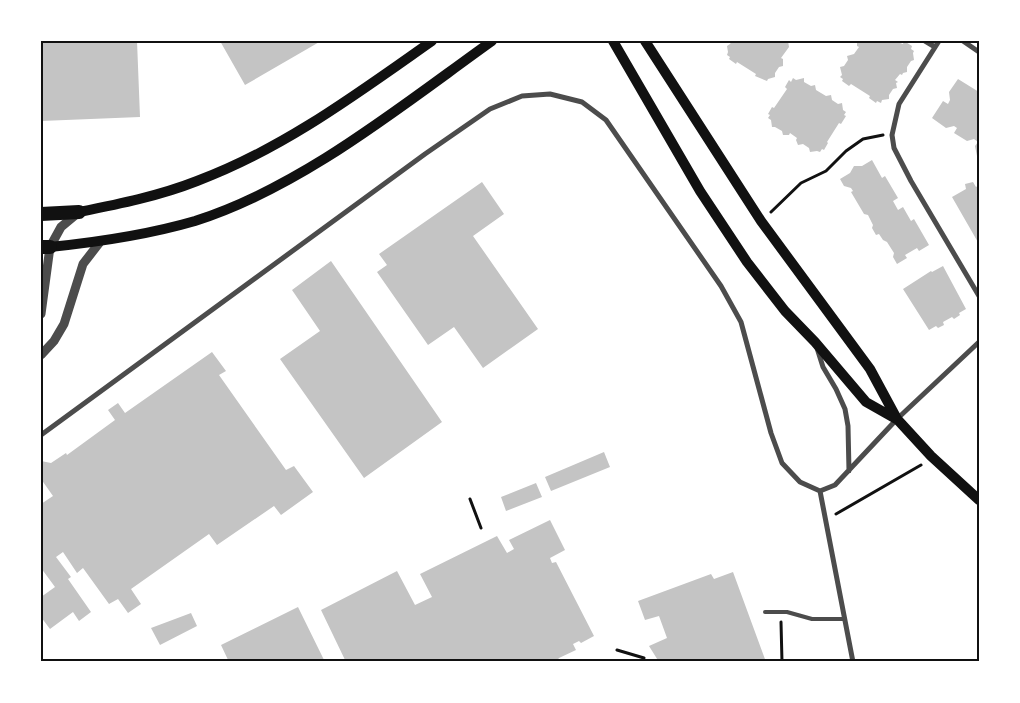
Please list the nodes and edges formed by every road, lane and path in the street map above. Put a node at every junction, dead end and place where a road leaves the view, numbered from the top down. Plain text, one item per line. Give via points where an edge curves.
1 (432, 41) edge
2 (492, 41) edge
3 (604, 41) edge
4 (645, 41) edge
5 (926, 41) edge
6 (939, 41) edge
7 (963, 41) edge
8 (615, 45) edge
9 (935, 47) junction
10 (979, 52) edge
11 (892, 135) junction
12 (79, 212) junction
13 (41, 214) edge
14 (761, 221) junction
15 (100, 242) junction
16 (46, 247) edge
17 (979, 296) edge
18 (42, 309) edge
19 (815, 342) junction
20 (979, 342) edge
21 (41, 355) edge
22 (897, 420) junction
23 (41, 435) edge
24 (931, 456) junction
25 (849, 471) junction
26 (820, 490) junction
27 (470, 499) dead end
28 (979, 500) edge
29 (825, 516) junction
30 (481, 528) dead end
31 (765, 612) dead end
32 (781, 612) junction
33 (845, 619) junction
34 (617, 650) dead end
35 (644, 658) dead end
36 (782, 662) edge
37 (853, 662) edge

1 - 12 main road via 294,134 249,158 197,182
2 - 15 main road via 336,151 279,184 195,220
3 - 8 main road
4 - 14 main road
5 - 9 street
6 - 9 street
7 - 10 street
8 - 19 main road via 700,191 747,262 785,311
9 - 11 street via 899,104
11 - 14 path via 863,139 826,171 801,183
11 - 17 street via 894,148 911,180
12 - 13 highway
12 - 16 street
14 - 22 main road via 870,369
15 - 16 main road
15 - 21 street via 83,264 64,324
16 - 18 street
19 - 22 main road via 866,402
19 - 25 street via 823,367 845,409
20 - 22 street
22 - 24 main road
22 - 25 street
23 - 26 street via 490,109 522,96 550,94 582,102 606,120 697,250 741,322 782,463 800,482
24 - 28 main road
24 - 29 path via 918,468 838,513
25 - 26 street via 835,486
26 - 29 street
27 - 30 path
29 - 33 street
31 - 32 lane
32 - 33 lane via 812,619
32 - 36 path
33 - 37 street
34 - 35 path

